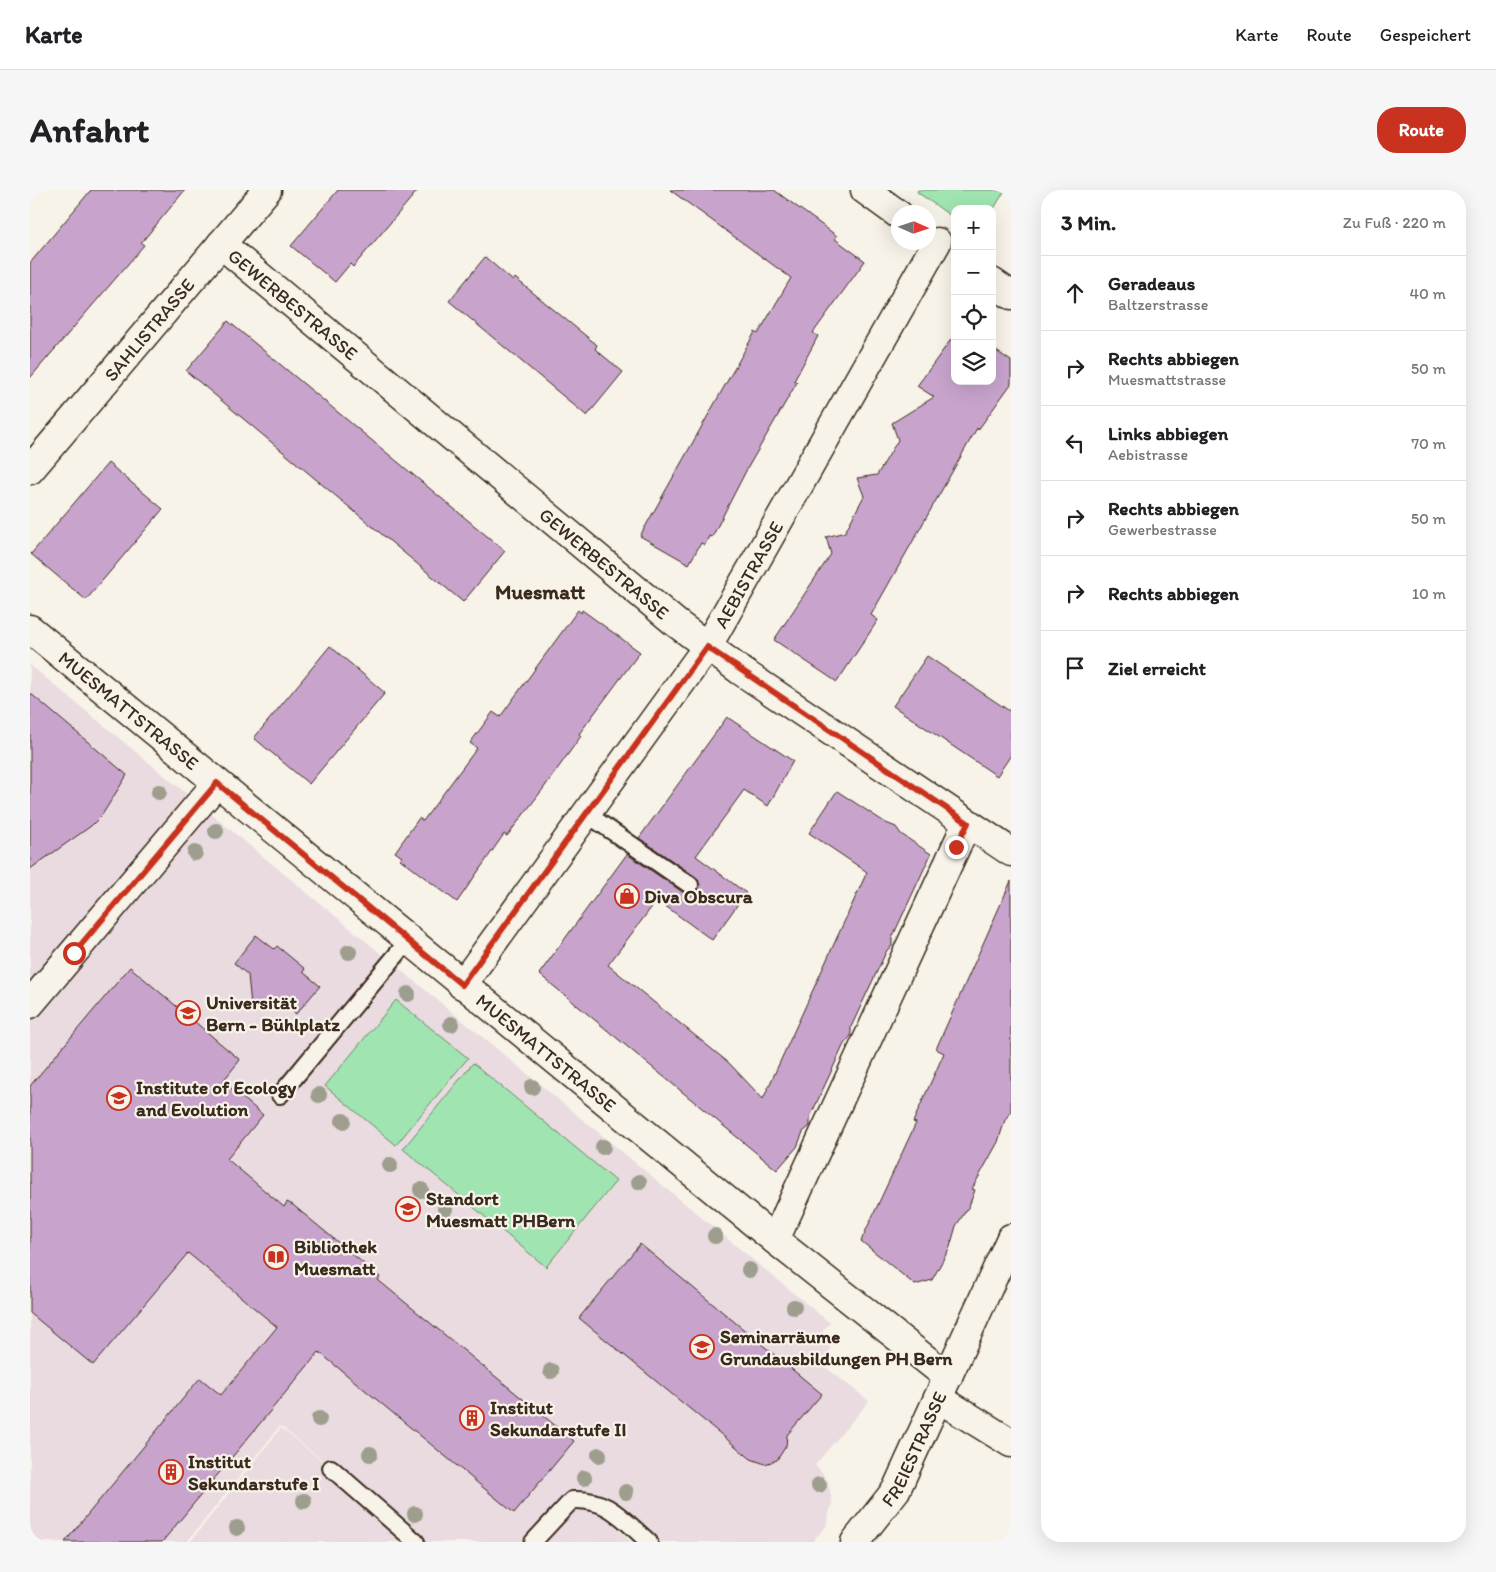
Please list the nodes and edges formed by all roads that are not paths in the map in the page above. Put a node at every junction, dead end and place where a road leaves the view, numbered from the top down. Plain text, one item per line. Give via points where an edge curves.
1 (266, 190) edge
2 (865, 190) edge
3 (891, 209) edge
4 (221, 244) junction
5 (940, 244) edge
6 (996, 285) edge
7 (1011, 295) edge
8 (30, 470) edge
9 (30, 629) edge
10 (707, 647) junction
11 (217, 783) junction
12 (587, 814) junction
13 (968, 823) junction
14 (1011, 852) edge
15 (690, 885) dead end
16 (408, 940) junction
17 (462, 985) junction
18 (30, 1004) edge
19 (280, 1095) dead end
20 (1011, 1238) edge
21 (775, 1240) junction
22 (943, 1387) junction
23 (1011, 1443) edge
24 (331, 1468) dead end
25 (416, 1542) edge
26 (533, 1542) edge
27 (649, 1542) edge
28 (854, 1542) edge

1 - 4 street, SAHLISTRASSE
2 - 3 street
4 - 8 street, SAHLISTRASSE
4 - 10 street, GEWERBESTRASSE
5 - 10 street, AEBISTRASSE
6 - 7 street
9 - 11 street, MUESMATTSTRASSE
10 - 12 street, AEBISTRASSE
10 - 13 street, GEWERBESTRASSE
11 - 16 street, MUESMATTSTRASSE
11 - 18 street
12 - 15 lane
12 - 17 street, AEBISTRASSE
13 - 14 street, GEWERBESTRASSE
13 - 21 street
16 - 17 street, MUESMATTSTRASSE
16 - 19 lane
17 - 21 street, MUESMATTSTRASSE
20 - 22 street, FREIESTRASSE
21 - 22 street, MUESMATTSTRASSE
22 - 23 street, MUESMATTSTRASSE
22 - 28 street, FREIESTRASSE via 896,1490
24 - 25 lane
26 - 27 lane via 572,1500 590,1499 608,1506

